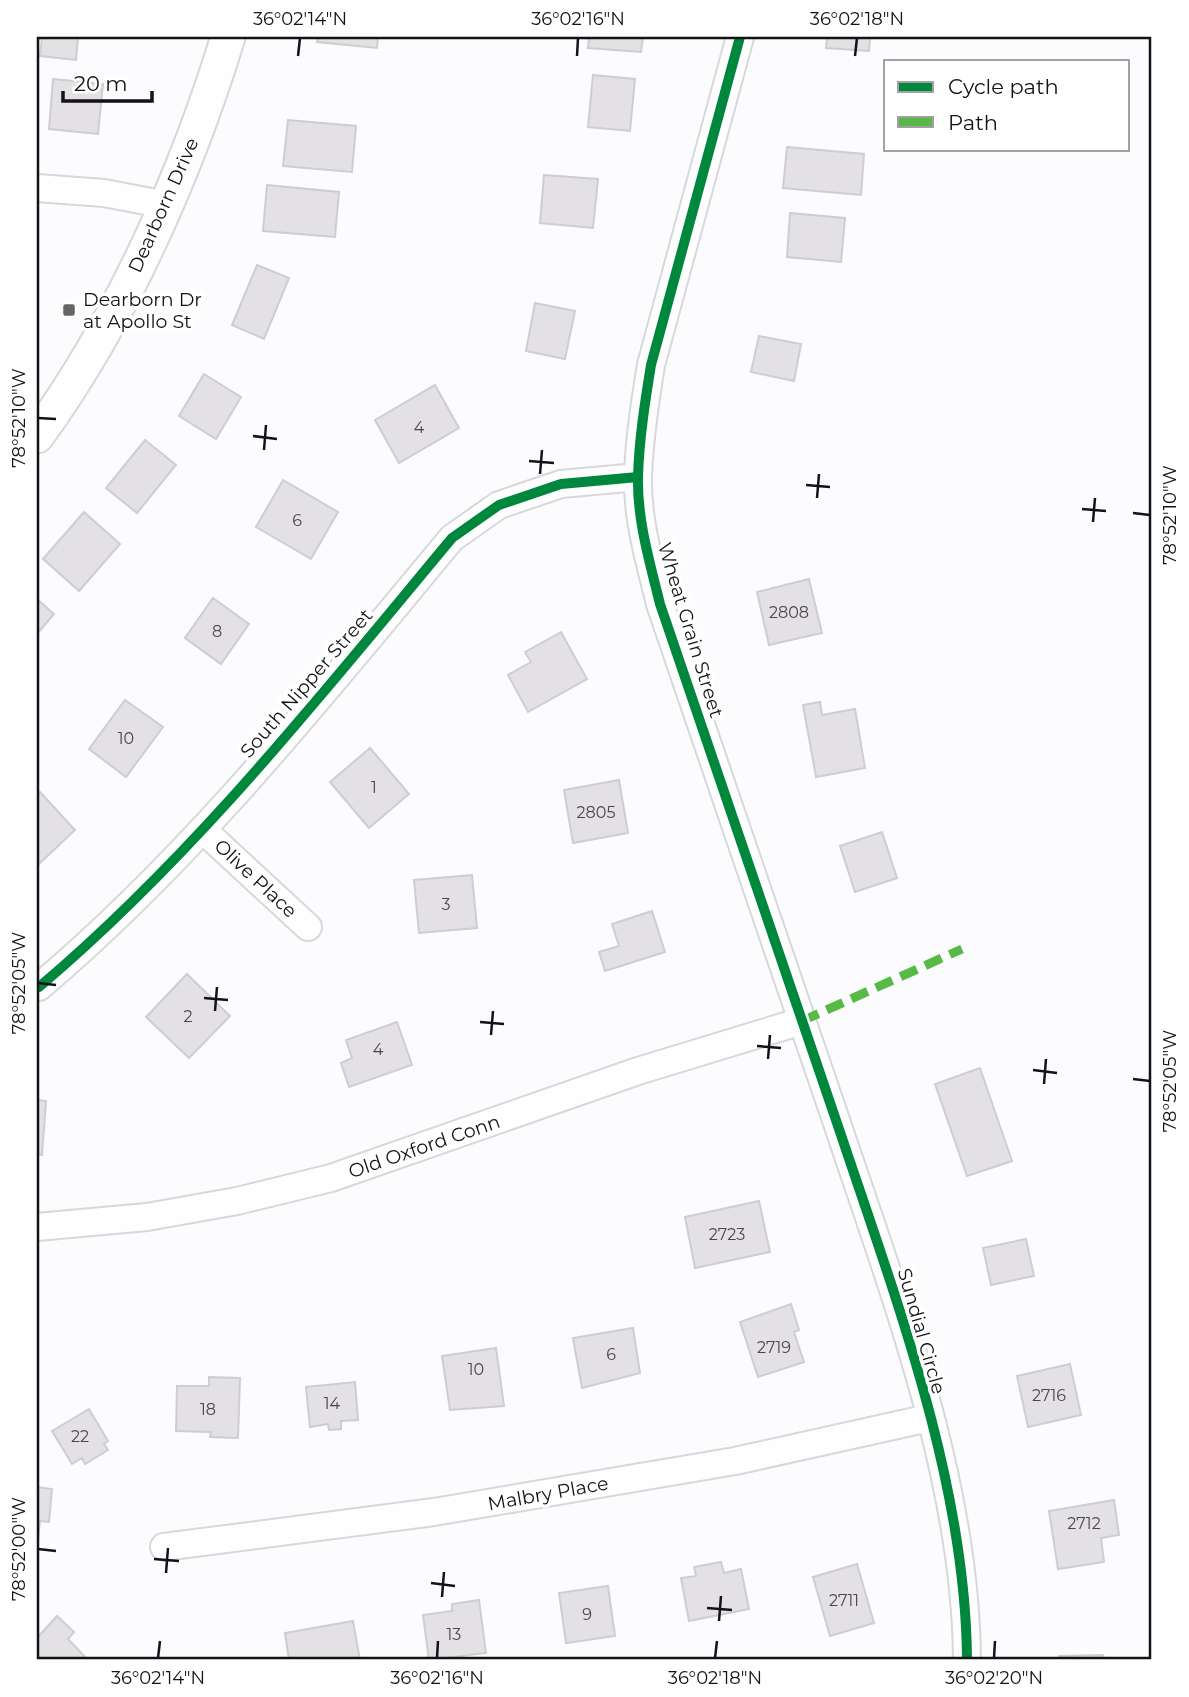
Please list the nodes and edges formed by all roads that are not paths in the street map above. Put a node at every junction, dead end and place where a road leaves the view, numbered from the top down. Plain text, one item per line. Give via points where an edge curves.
1 (228, 37) edge
2 (740, 37) edge
3 (37, 188) edge
4 (167, 205) junction
5 (37, 436) edge
6 (638, 477) junction
7 (203, 830) junction
8 (308, 927) dead end
9 (39, 987) dead end
10 (802, 1021) junction
11 (37, 1227) edge
12 (929, 1418) junction
13 (164, 1547) dead end
14 (967, 1660) edge

1 - 4 street, Dearborn Drive
2 - 6 street, Wheat Grain Street via 651,365
3 - 4 street via 104,193
4 - 5 street, Dearborn Drive via 86,360
6 - 7 street, South Nipper Street via 561,484 499,505 452,538
6 - 10 street, Wheat Grain Street via 646,551 660,604
7 - 8 street, Olive Place
7 - 9 street, South Nipper Street via 89,944
10 - 11 street, Old Oxford Conn via 638,1071 331,1178 147,1217
10 - 12 street, Sundial Circle via 890,1282
12 - 13 street, Malbry Place via 735,1461 434,1512
12 - 14 street, Sundial Circle via 957,1541

